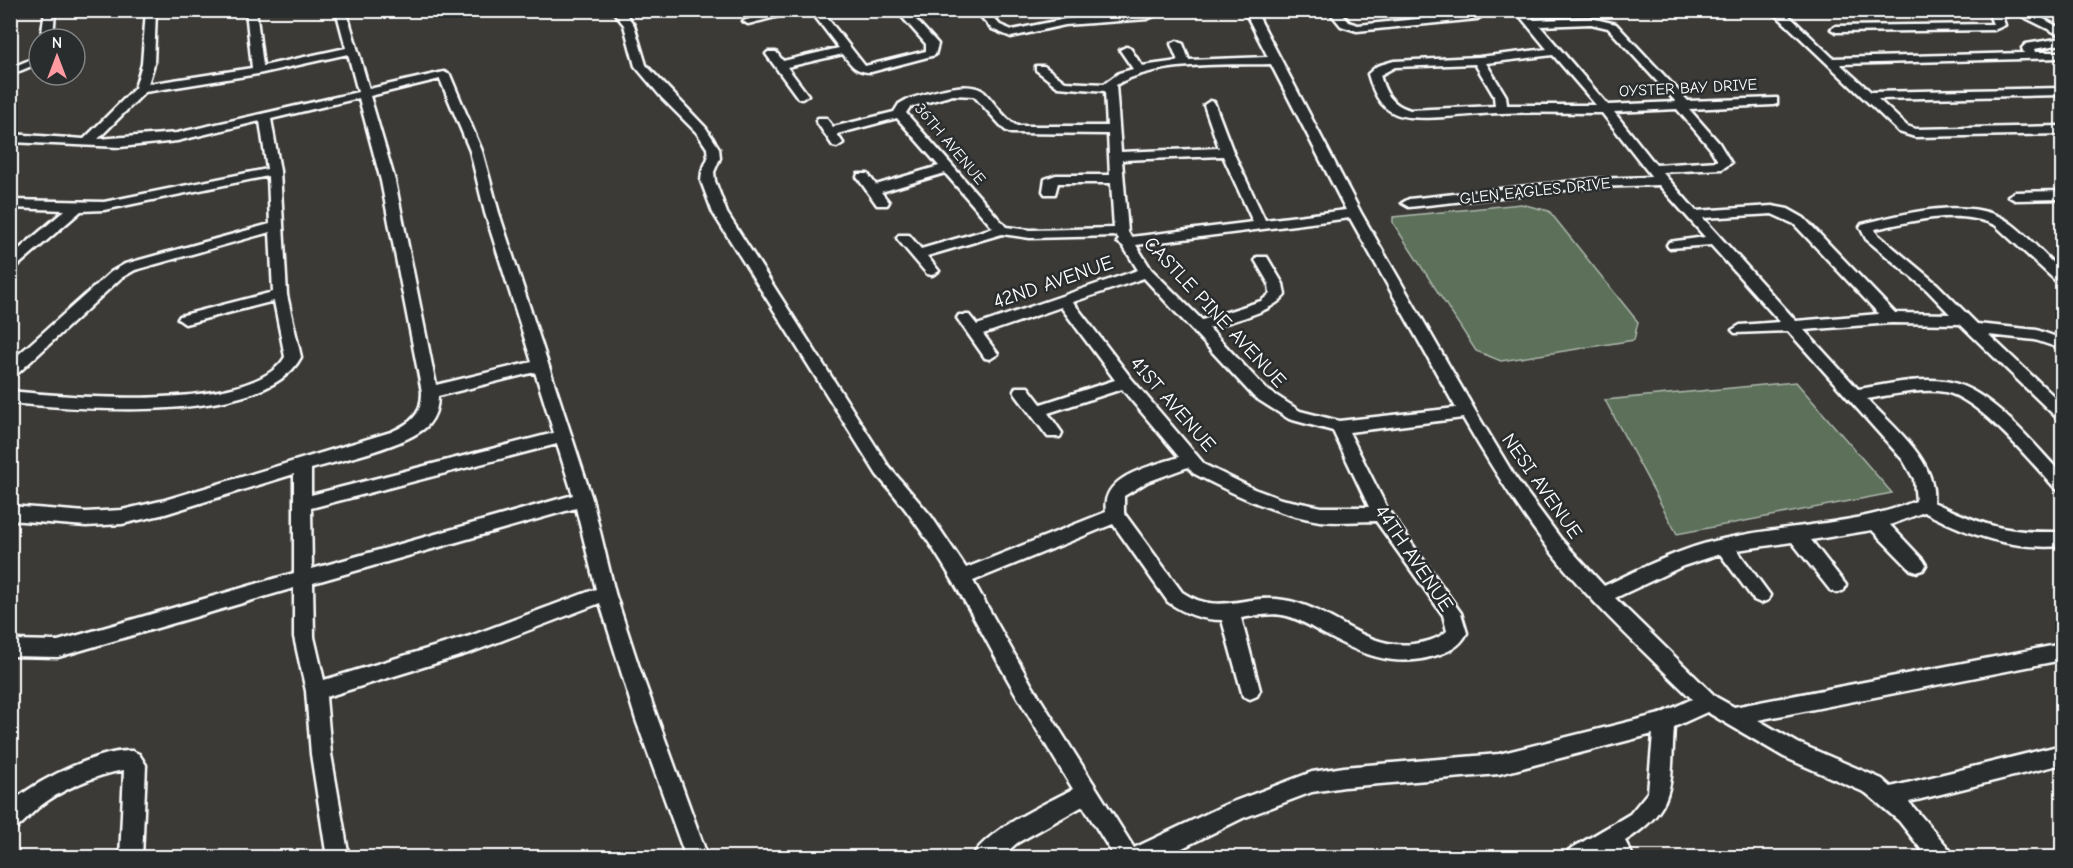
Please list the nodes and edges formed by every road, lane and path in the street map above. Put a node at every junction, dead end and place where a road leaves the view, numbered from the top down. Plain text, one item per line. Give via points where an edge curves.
1 (50, 10) edge
2 (151, 10) edge
3 (251, 10) edge
4 (341, 10) edge
5 (617, 10) edge
6 (740, 10) edge
7 (798, 10) edge
8 (815, 10) edge
9 (901, 10) edge
10 (980, 10) edge
11 (1163, 10) edge
12 (1249, 10) edge
13 (1333, 10) edge
14 (1521, 10) edge
15 (1776, 10) edge
16 (2019, 11) edge
17 (1476, 16) dead end
18 (748, 21) junction
19 (1065, 22) junction
20 (1533, 23) junction
21 (48, 27) edge
22 (1836, 29) dead end
23 (755, 33) dead end
24 (2062, 33) edge
25 (1076, 36) dead end
26 (2062, 41) edge
27 (1177, 44) dead end
28 (351, 50) junction
29 (845, 50) junction
30 (1126, 50) dead end
31 (1557, 51) junction
32 (772, 54) dead end
33 (2059, 55) dead end
34 (2031, 56) junction
35 (1275, 60) junction
36 (1479, 60) junction
37 (1830, 61) junction
38 (27, 64) edge
39 (780, 65) junction
40 (1185, 65) junction
41 (1040, 68) dead end
42 (1139, 70) junction
43 (258, 71) junction
44 (10, 72) edge
45 (1109, 88) junction
46 (141, 89) junction
47 (2062, 91) edge
48 (365, 93) junction
49 (802, 95) dead end
50 (1868, 96) junction
51 (1773, 101) dead end
52 (1210, 105) dead end
53 (1683, 105) junction
54 (1502, 109) junction
55 (1605, 109) junction
56 (900, 114) junction
57 (266, 117) junction
58 (822, 121) dead end
59 (1113, 130) junction
60 (2062, 130) edge
61 (10, 138) edge
62 (87, 143) junction
63 (1227, 152) junction
64 (1115, 156) junction
65 (948, 168) junction
66 (274, 171) junction
67 (1657, 175) junction
68 (863, 177) dead end
69 (1117, 179) junction
70 (873, 190) junction
71 (1050, 191) dead end
72 (2056, 195) edge
73 (2015, 196) dead end
74 (882, 202) dead end
75 (10, 204) edge
76 (1408, 204) dead end
77 (2062, 206) edge
78 (77, 207) junction
79 (1354, 213) junction
80 (1692, 215) junction
81 (1261, 225) junction
82 (278, 226) junction
83 (1002, 230) junction
84 (1123, 237) junction
85 (904, 238) dead end
86 (1715, 240) junction
87 (1674, 245) dead end
88 (918, 254) junction
89 (1262, 260) dead end
90 (10, 265) edge
91 (932, 271) dead end
92 (1146, 272) junction
93 (2062, 279) edge
94 (280, 295) junction
95 (1064, 301) junction
96 (964, 318) dead end
97 (1891, 318) junction
98 (185, 319) dead end
99 (1968, 323) junction
100 (1199, 326) junction
101 (1793, 326) junction
102 (1740, 330) dead end
103 (973, 332) junction
104 (2062, 344) edge
105 (990, 354) dead end
106 (540, 365) junction
107 (10, 371) edge
108 (1125, 382) junction
109 (1022, 391) dead end
110 (430, 392) junction
111 (1854, 395) junction
112 (10, 397) edge
113 (1037, 411) junction
114 (1467, 412) junction
115 (2062, 413) edge
116 (1339, 427) junction
117 (1054, 433) dead end
118 (561, 437) junction
119 (1189, 460) junction
120 (302, 465) junction
121 (2062, 484) edge
122 (583, 499) junction
123 (303, 504) junction
124 (1924, 505) junction
125 (10, 513) edge
126 (1381, 514) junction
127 (1116, 515) junction
128 (1875, 521) junction
129 (1797, 536) junction
130 (2062, 539) edge
131 (1724, 546) junction
132 (1917, 565) dead end
133 (960, 578) junction
134 (302, 579) junction
135 (1837, 585) dead end
136 (606, 593) junction
137 (1601, 596) junction
138 (1761, 596) dead end
139 (1230, 612) junction
140 (10, 648) edge
141 (2062, 652) edge
142 (1250, 690) dead end
143 (316, 691) junction
144 (1709, 703) junction
145 (1730, 717) junction
146 (1664, 722) junction
147 (2062, 755) edge
148 (1087, 793) junction
149 (1890, 797) junction
150 (10, 821) edge
151 (1610, 837) junction
152 (690, 855) edge
153 (131, 858) edge
154 (338, 858) edge
155 (982, 858) edge
156 (1128, 858) edge
157 (1137, 858) edge
158 (1577, 858) edge
159 (1623, 858) edge
160 (1942, 858) edge

1 - 21 street
2 - 46 street via 148,64
3 - 43 street
4 - 28 street
5 - 133 street via 629,25 641,66 713,147 708,181 720,213 882,471 924,518
6 - 18 street
7 - 18 street
8 - 29 street
9 - 29 street via 932,44 931,53 863,69
10 - 19 street via 996,27 1011,33
11 - 19 street
12 - 35 street, NESI AVENUE
13 - 17 street via 1345,24 1357,28
14 - 20 street
15 - 37 street
16 - 22 street via 1999,14 1995,17 2000,26 1994,27
16 - 24 street
18 - 23 street
19 - 25 street
20 - 31 street
20 - 53 street via 1592,21 1612,26
26 - 34 street via 2030,46
27 - 40 street
28 - 43 street
28 - 48 street
29 - 39 street
30 - 42 street
31 - 36 street
31 - 55 street
32 - 39 street
33 - 34 street
34 - 37 street
35 - 40 street
35 - 79 street, NESI AVENUE
36 - 54 street via 1500,96
36 - 54 street, OYSTER BAY DRIVE via 1394,64 1374,74 1384,102 1409,114
37 - 50 street
38 - 44 street
39 - 49 street
40 - 42 street
41 - 45 street via 1062,85
42 - 45 street via 1115,79
43 - 46 street
45 - 59 street, CASTLE PINE AVENUE
46 - 62 street
47 - 50 street
48 - 57 street
48 - 106 street via 444,75 476,151
48 - 110 street via 388,181
50 - 60 street via 1903,129 1915,133
51 - 53 street, OYSTER BAY DRIVE
52 - 63 street
53 - 55 street, OYSTER BAY DRIVE
53 - 67 street, GLEN EAGLES DRIVE via 1725,163
54 - 55 street, OYSTER BAY DRIVE
55 - 67 street
56 - 58 street via 833,138
56 - 59 street, 36TH AVENUE via 902,106 910,102 966,90 978,93 1015,130
56 - 65 street, 36TH AVENUE
57 - 62 street via 166,138
57 - 66 street
59 - 64 street, CASTLE PINE AVENUE
61 - 62 street
63 - 64 street
63 - 81 street
64 - 69 street, CASTLE PINE AVENUE
65 - 70 street
65 - 83 street, 36TH AVENUE
66 - 78 street via 104,206
66 - 82 street
67 - 76 street, GLEN EAGLES DRIVE
67 - 80 street
68 - 70 street
69 - 71 street via 1056,179 1050,182
69 - 84 street, CASTLE PINE AVENUE
70 - 74 street
72 - 73 street
72 - 77 street
75 - 78 street
78 - 90 street
79 - 81 street
79 - 114 street, NESI AVENUE
80 - 86 street
80 - 97 street via 1783,212 1799,221
81 - 84 street
82 - 94 street
82 - 107 street via 130,267 116,275
83 - 84 street
83 - 88 street
84 - 92 street, CASTLE PINE AVENUE
85 - 88 street
86 - 87 street
86 - 101 street
88 - 91 street
89 - 100 street via 1278,295 1266,304
92 - 95 street, 42ND AVENUE
92 - 100 street, CASTLE PINE AVENUE
93 - 99 street via 1988,215 1944,214 1867,227 1871,237 1932,287
94 - 98 street
94 - 112 street via 293,357 289,367 238,392 183,403 125,404
95 - 103 street, 42ND AVENUE
95 - 108 street, 41ST AVENUE
96 - 103 street
97 - 99 street
97 - 101 street
99 - 104 street via 2037,335
99 - 115 street
100 - 116 street, CASTLE PINE AVENUE via 1260,393 1295,415
101 - 102 street
101 - 111 street
103 - 105 street
106 - 110 street
106 - 118 street
108 - 113 street
108 - 119 street, 41ST AVENUE
109 - 113 street
110 - 120 street via 432,406 419,424 406,432
111 - 121 street via 1925,387 1962,391 1979,401
111 - 124 street via 1922,474 1927,489
113 - 117 street
114 - 116 street, CASTLE PINE AVENUE
114 - 137 street, NESI AVENUE via 1528,508
116 - 126 street, 44TH AVENUE
118 - 122 street
118 - 123 street
119 - 126 street, 41ST AVENUE via 1248,494 1280,505 1321,514
119 - 127 street via 1118,491 1113,501
120 - 123 street
120 - 125 street via 122,517 86,519
122 - 134 street
122 - 136 street
123 - 134 street
124 - 128 street via 1904,515
124 - 130 street via 2002,539
126 - 139 street, 44TH AVENUE via 1452,613 1457,633 1451,641 1401,655 1382,653 1281,607
127 - 133 street
127 - 139 street, 44TH AVENUE via 1187,608
128 - 129 street
128 - 132 street
129 - 131 street
129 - 135 street
131 - 137 street via 1666,564
131 - 138 street
133 - 148 street
134 - 140 street via 58,649
134 - 143 street via 304,637
136 - 143 street via 472,644
136 - 152 street
137 - 144 street, NESI AVENUE
139 - 142 street
141 - 145 street
143 - 154 street via 321,754
144 - 145 street, NESI AVENUE
144 - 146 street
145 - 149 street, NESI AVENUE
146 - 151 street via 1658,796 1638,821
146 - 157 street via 1499,764 1312,782 1235,811
147 - 149 street
148 - 155 street via 1009,836
148 - 156 street
149 - 160 street, NESI AVENUE
150 - 153 street via 27,802 55,783 132,761 135,765
151 - 158 street
151 - 159 street

